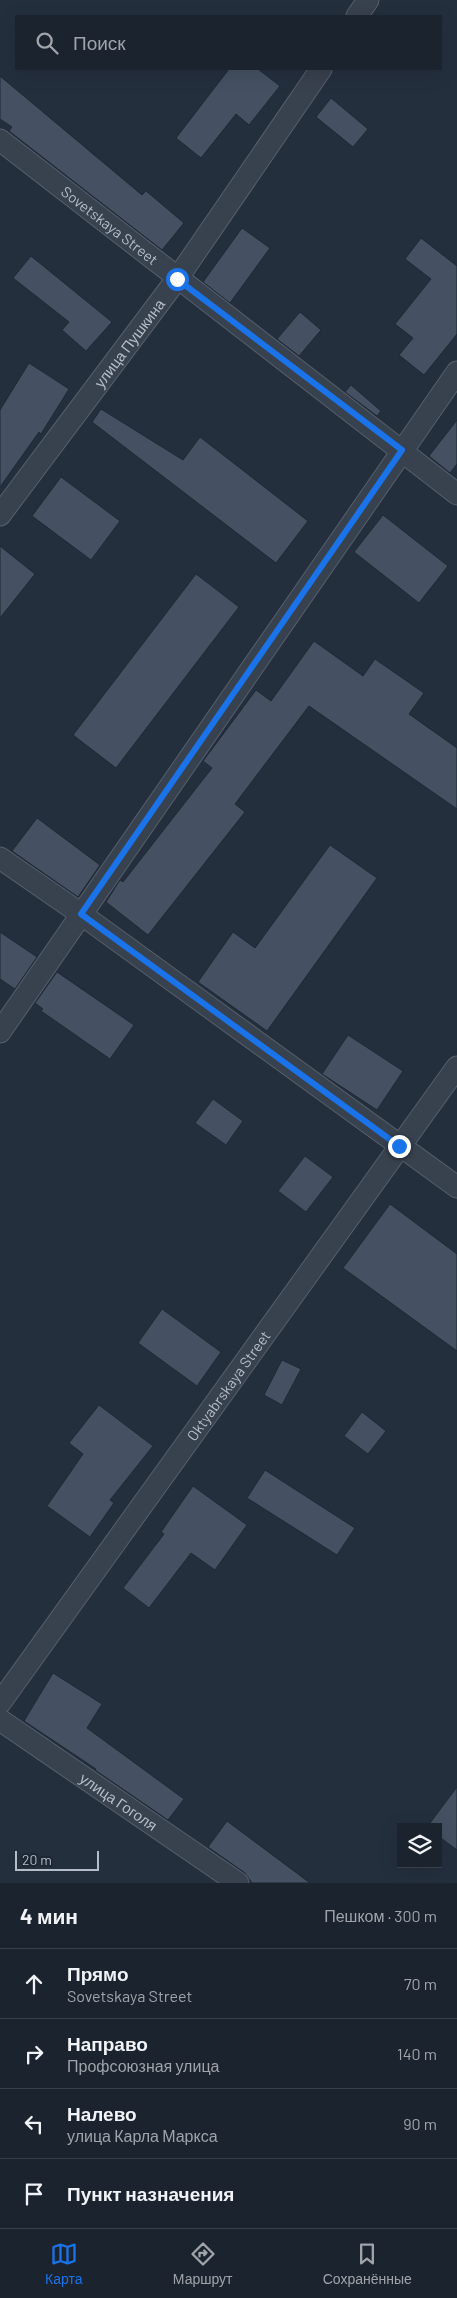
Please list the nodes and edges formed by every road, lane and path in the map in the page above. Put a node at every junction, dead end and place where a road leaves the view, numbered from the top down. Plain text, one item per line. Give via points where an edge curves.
1 (368, 0) edge
2 (358, 15) edge
3 (320, 70) edge
4 (0, 140) edge
5 (177, 279) junction
6 (457, 372) edge
7 (402, 450) junction
8 (457, 494) edge
9 (0, 515) edge
10 (0, 858) edge
11 (81, 914) junction
12 (0, 1032) edge
13 (457, 1067) edge
14 (399, 1146) junction
15 (457, 1187) edge
16 (0, 1703) edge
17 (0, 1720) edge
18 (238, 1883) edge

1 - 2 street
3 - 5 street, улица Пушкина
4 - 5 street, Sovetskaya Street
5 - 7 street, Sovetskaya Street
5 - 9 street, улица Пушкина
6 - 7 street
7 - 8 street, Sovetskaya Street
7 - 11 street
10 - 11 street
11 - 12 street
11 - 14 street
13 - 14 street, Oktyabrskaya Street
14 - 15 street
14 - 16 street, Oktyabrskaya Street
17 - 18 street, улица Гоголя

